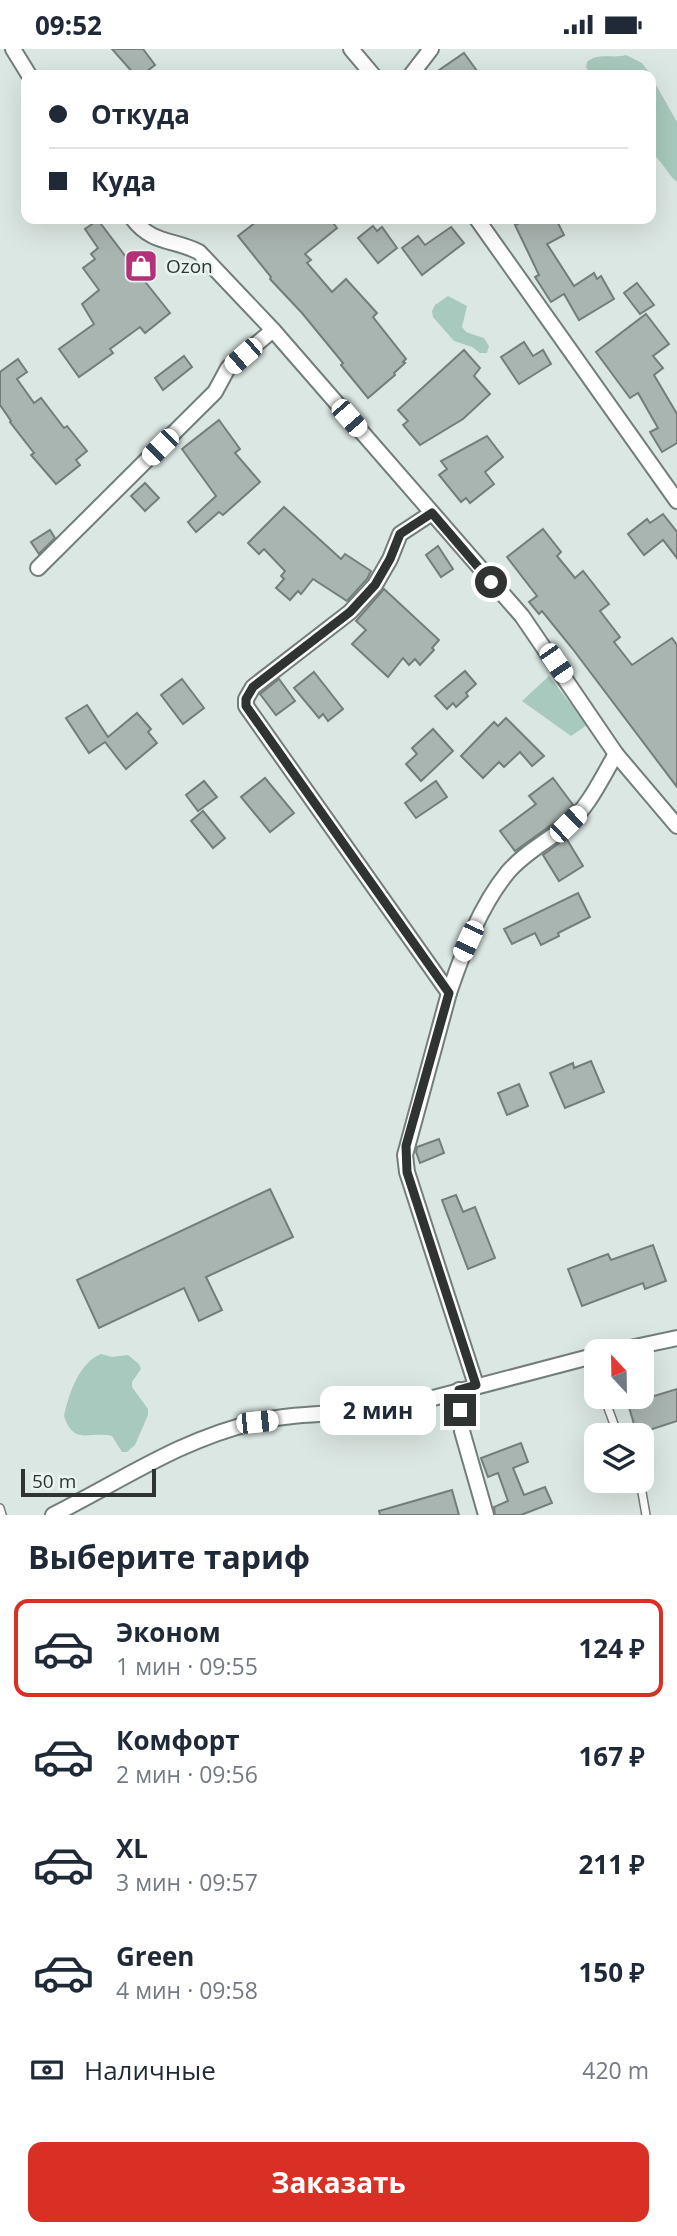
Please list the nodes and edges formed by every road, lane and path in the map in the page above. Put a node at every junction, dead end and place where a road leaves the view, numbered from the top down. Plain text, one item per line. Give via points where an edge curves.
1 (13, 49) edge
2 (351, 49) edge
3 (431, 49) edge
4 (26, 70) edge
5 (369, 70) edge
6 (415, 70) edge
7 (138, 224) edge
8 (481, 224) edge
9 (273, 330) junction
10 (677, 501) edge
11 (432, 513) junction
12 (38, 568) dead end
13 (617, 754) junction
14 (677, 826) edge
15 (449, 993) junction
16 (677, 1338) edge
17 (654, 1343) edge
18 (584, 1362) edge
19 (476, 1385) junction
20 (459, 1390) junction
21 (642, 1493) edge
22 (0, 1508) edge
23 (2, 1515) edge
24 (53, 1515) edge
25 (486, 1515) edge
26 (646, 1515) edge

1 - 4 street
2 - 5 street
3 - 6 street
7 - 9 street via 151,237 199,252
8 - 10 street
9 - 11 street
9 - 12 street via 228,369 215,392
11 - 13 street via 522,616
11 - 15 street via 400,534 375,585 355,606 253,687 246,706
13 - 14 street
13 - 15 street via 582,811 524,855 500,884 461,958
15 - 19 street via 405,1156
16 - 17 street
18 - 19 street
19 - 20 street
20 - 24 street via 372,1412 257,1422 153,1459
20 - 25 street via 462,1431
21 - 26 lane
22 - 23 lane

